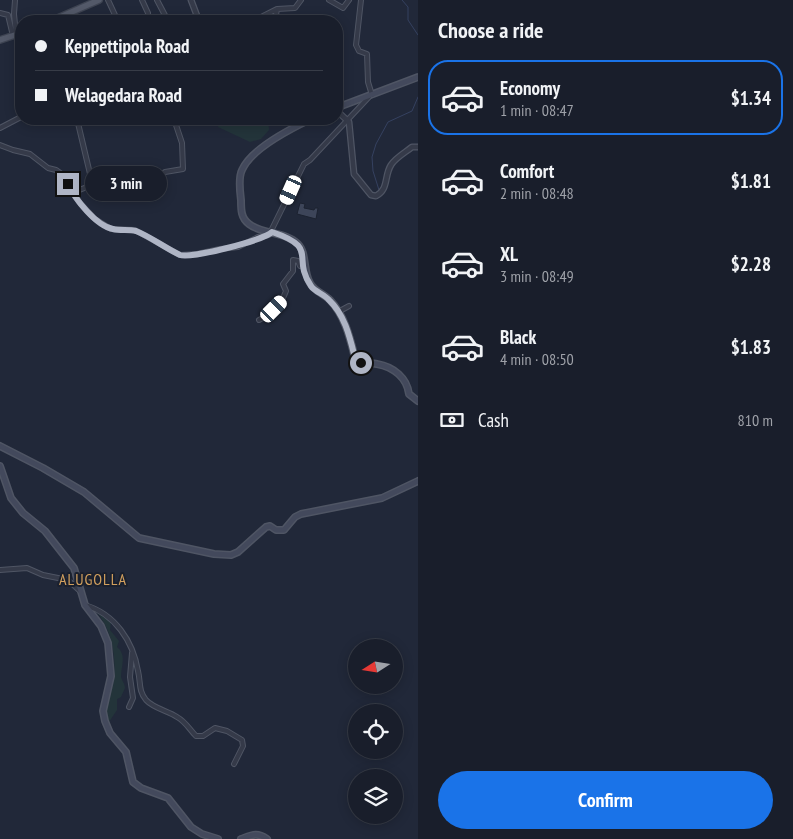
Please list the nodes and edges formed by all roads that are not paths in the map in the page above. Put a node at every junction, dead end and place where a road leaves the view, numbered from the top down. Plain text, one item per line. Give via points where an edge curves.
1 (15, 0) edge
2 (99, 0) edge
3 (108, 0) edge
4 (142, 0) edge
5 (157, 0) edge
6 (191, 0) edge
7 (301, 0) edge
8 (329, 0) edge
9 (349, 0) edge
10 (361, 0) edge
11 (87, 3) edge
12 (277, 9) junction
13 (0, 13) edge
14 (148, 13) dead end
15 (63, 15) edge
16 (115, 15) edge
17 (165, 15) edge
18 (197, 15) edge
19 (265, 15) edge
20 (276, 15) edge
21 (15, 21) edge
22 (15, 30) edge
23 (15, 35) edge
24 (0, 40) edge
25 (418, 77) edge
26 (371, 96) junction
27 (343, 108) edge
28 (343, 116) edge
29 (346, 119) junction
30 (15, 120) edge
31 (343, 122) edge
32 (78, 125) edge
33 (176, 125) edge
34 (298, 125) edge
35 (341, 125) edge
36 (0, 128) edge
37 (0, 145) edge
38 (418, 147) edge
39 (96, 183) junction
40 (72, 193) junction
41 (272, 232) junction
42 (305, 267) junction
43 (349, 306) dead end
44 (338, 312) junction
45 (259, 320) dead end
46 (418, 401) edge
47 (0, 446) edge
48 (0, 466) edge
49 (418, 483) edge
50 (0, 570) edge
51 (80, 591) junction
52 (85, 605) junction
53 (132, 652) junction
54 (129, 707) dead end
55 (234, 764) dead end
56 (218, 839) edge
57 (241, 839) edge
58 (267, 839) edge

1 - 21 street
2 - 11 main road
3 - 16 street
4 - 14 street
5 - 17 street
6 - 18 street
7 - 12 street via 295,8
8 - 9 street via 343,8
10 - 26 street via 356,46 358,51 367,54
11 - 15 main road
12 - 19 street
12 - 20 street
13 - 22 street via 8,15
23 - 24 main road
25 - 26 main road
26 - 27 main road
26 - 29 street
28 - 29 street
29 - 31 street
29 - 38 street via 349,122 354,174 371,195 376,196 384,189 393,162 412,147
30 - 36 street
32 - 39 street via 91,178
33 - 39 street via 182,143 183,170 165,172 146,188 134,193 126,189 117,176
34 - 41 main road via 262,148 241,172 241,215 249,224
35 - 41 street via 304,164
37 - 40 street via 30,154 56,170 63,175
39 - 40 street
40 - 41 street via 95,219 111,229 135,230 180,255 238,247
41 - 42 main road via 299,245
42 - 44 main road via 310,285 327,297
42 - 45 street via 293,260 293,271 283,284 286,291 282,301 268,316
43 - 44 street
44 - 46 main road via 349,331 355,358 361,363 380,364 400,374 408,384 408,394
47 - 49 main road via 84,492 139,538 214,554 238,552 266,527 284,530 301,514 382,498
48 - 51 main road via 11,498 45,531 74,568
50 - 51 street via 27,568 68,580
51 - 52 main road
52 - 53 street via 98,609 116,622
52 - 56 main road via 101,626 108,643 111,676 103,711 110,733 126,752 132,782 168,798 190,826
53 - 54 street via 130,677 133,698
53 - 55 street via 139,689 148,702 188,724 196,736 203,736 215,728 242,740 243,746
57 - 58 main road via 260,834

